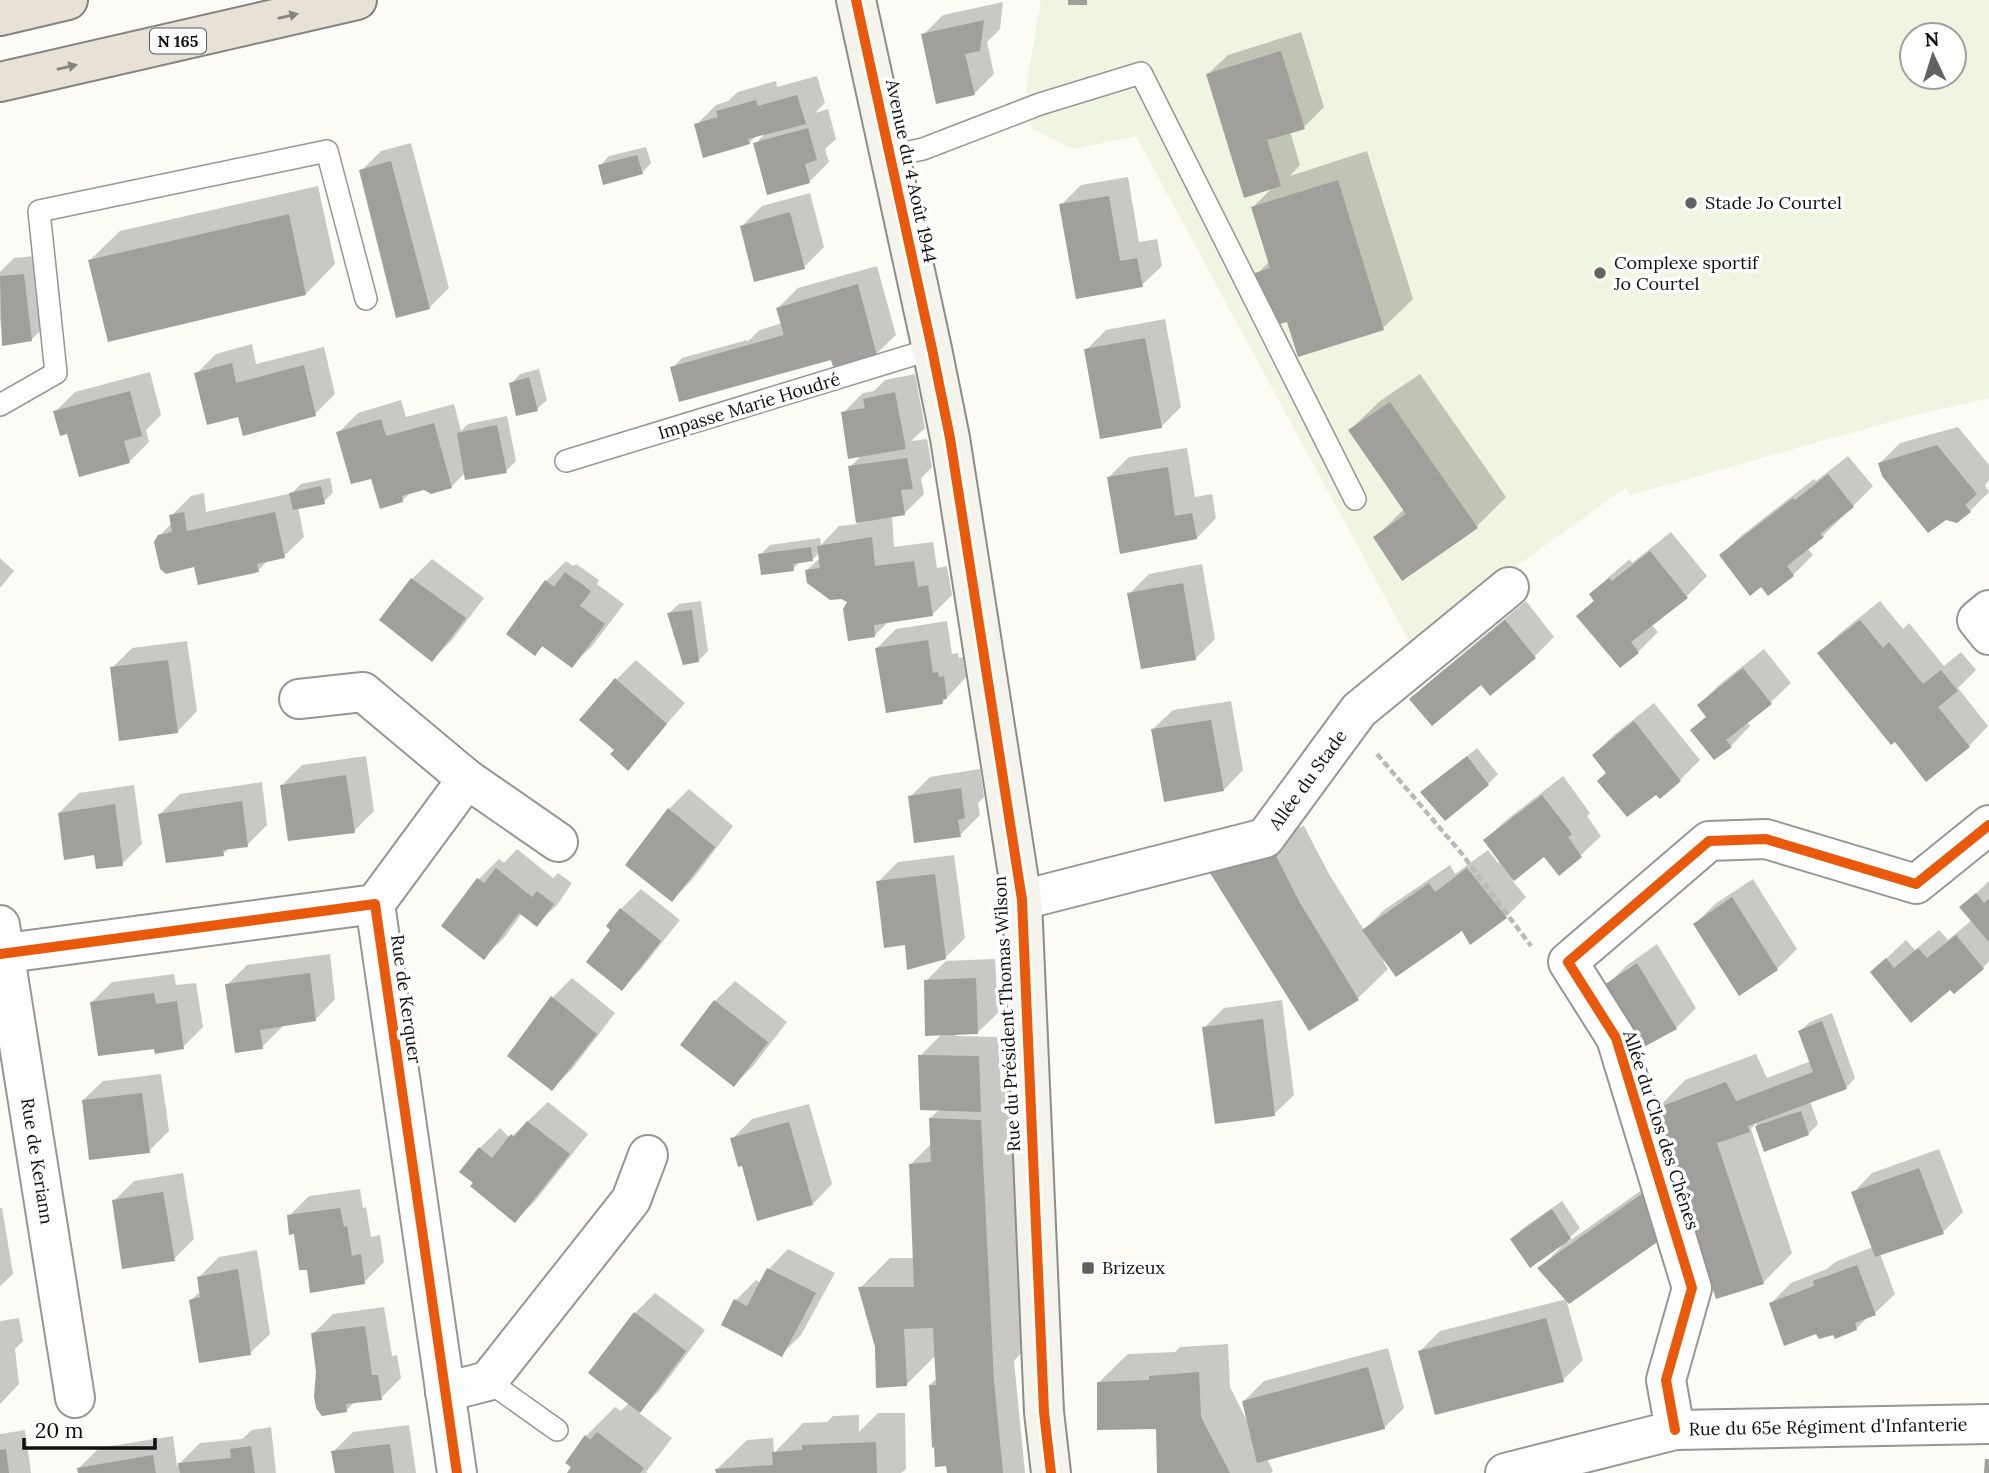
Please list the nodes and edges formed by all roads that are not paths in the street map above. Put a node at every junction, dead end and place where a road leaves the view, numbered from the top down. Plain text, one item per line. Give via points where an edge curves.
1 (68, 0) edge
2 (357, 0) edge
3 (856, 0) edge
4 (0, 16) edge
5 (0, 82) edge
6 (889, 156) junction
7 (366, 299) dead end
8 (932, 349) junction
9 (0, 405) edge
10 (566, 461) dead end
11 (1355, 499) dead end
12 (1509, 587) dead end
13 (1989, 610) edge
14 (1989, 635) edge
15 (299, 699) dead end
16 (467, 779) junction
17 (1989, 825) edge
18 (558, 842) dead end
19 (1022, 900) junction
20 (375, 904) junction
21 (2, 944) edge
22 (648, 1155) dead end
23 (488, 1381) junction
24 (445, 1392) junction
25 (75, 1398) dead end
26 (1989, 1424) edge
27 (557, 1430) dead end
28 (1675, 1430) junction
29 (457, 1473) edge
30 (1051, 1473) edge
31 (1505, 1473) edge

1 - 4 highway
5 -> 2 highway, N 165
3 - 6 street, Avenue du 4 Août 1944
6 - 8 street, Avenue du 4 Août 1944
6 - 11 lane via 923,149 1040,104 1141,73
7 - 9 lane via 327,151 39,211 56,373
8 - 10 lane, Impasse Marie Houdré
8 - 19 street, Rue du Président Thomas Wilson
12 - 19 street, Allée du Stade via 1359,710 1265,838
13 - 14 street via 1977,620
15 - 16 street via 363,692
16 - 18 street
16 - 20 street
17 - 28 street, Allée du Clos des Chênes via 1916,884 1766,839 1709,841 1567,962 1616,1038 1692,1288 1666,1380
19 - 30 street, Rue du Président Thomas Wilson via 1044,1412
20 - 21 street
20 - 24 street, Rue de Kerquer
21 - 25 street, Rue de Keriann
22 - 23 street via 631,1200
23 - 24 street
23 - 27 lane
24 - 29 street, Rue de Kerquer
26 - 28 street, Rue du 65e Régiment d'Infanterie
28 - 31 street, Rue du 65e Régiment d'Infanterie

